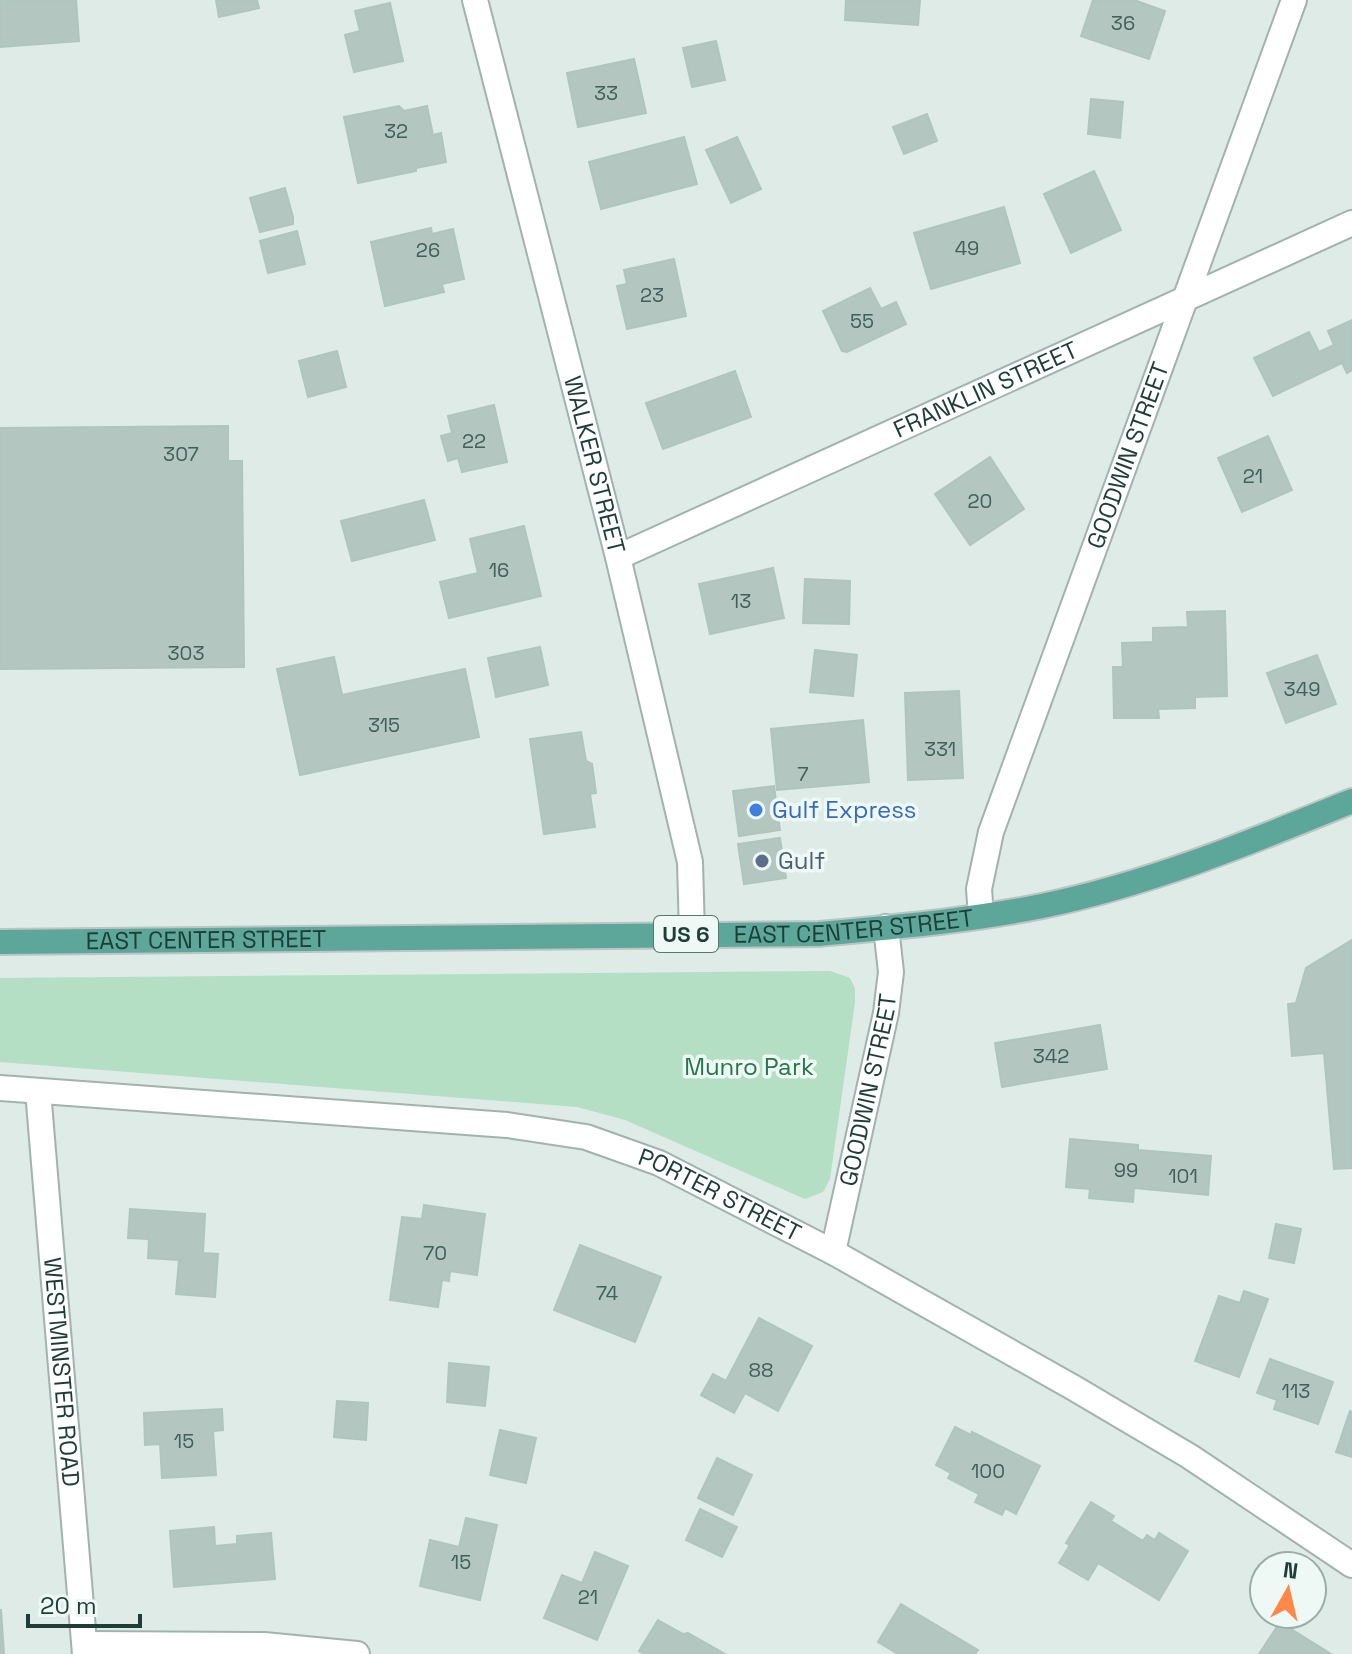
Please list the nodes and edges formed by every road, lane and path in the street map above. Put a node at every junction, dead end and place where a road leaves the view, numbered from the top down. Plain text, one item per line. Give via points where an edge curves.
1 (475, 0) edge
2 (1294, 0) edge
3 (1352, 223) edge
4 (1186, 300) junction
5 (618, 557) junction
6 (1352, 801) edge
7 (981, 916) junction
8 (886, 927) junction
9 (692, 934) junction
10 (0, 942) edge
11 (0, 1088) edge
12 (38, 1091) junction
13 (833, 1252) junction
14 (1352, 1565) edge
15 (85, 1649) edge
16 (357, 1654) edge

1 - 5 street, WALKER STREET
2 - 4 street, GOODWIN STREET
3 - 4 street, FRANKLIN STREET
4 - 5 street, FRANKLIN STREET
4 - 7 street, GOODWIN STREET via 991,832 979,889
5 - 9 street, WALKER STREET via 690,862
6 - 7 main road, EAST CENTER STREET / US 6 via 1186,867
7 - 8 main road, EAST CENTER STREET / US 6
8 - 9 main road, EAST CENTER STREET / US 6 via 819,934
8 - 13 street, GOODWIN STREET via 891,972 886,1013
9 - 10 main road, EAST CENTER STREET / US 6
11 - 12 street, PORTER STREET
12 - 13 street, PORTER STREET via 507,1125 586,1137 659,1163
12 - 15 street, WESTMINSTER ROAD
13 - 14 street, PORTER STREET via 1189,1456
15 - 16 street via 264,1645

